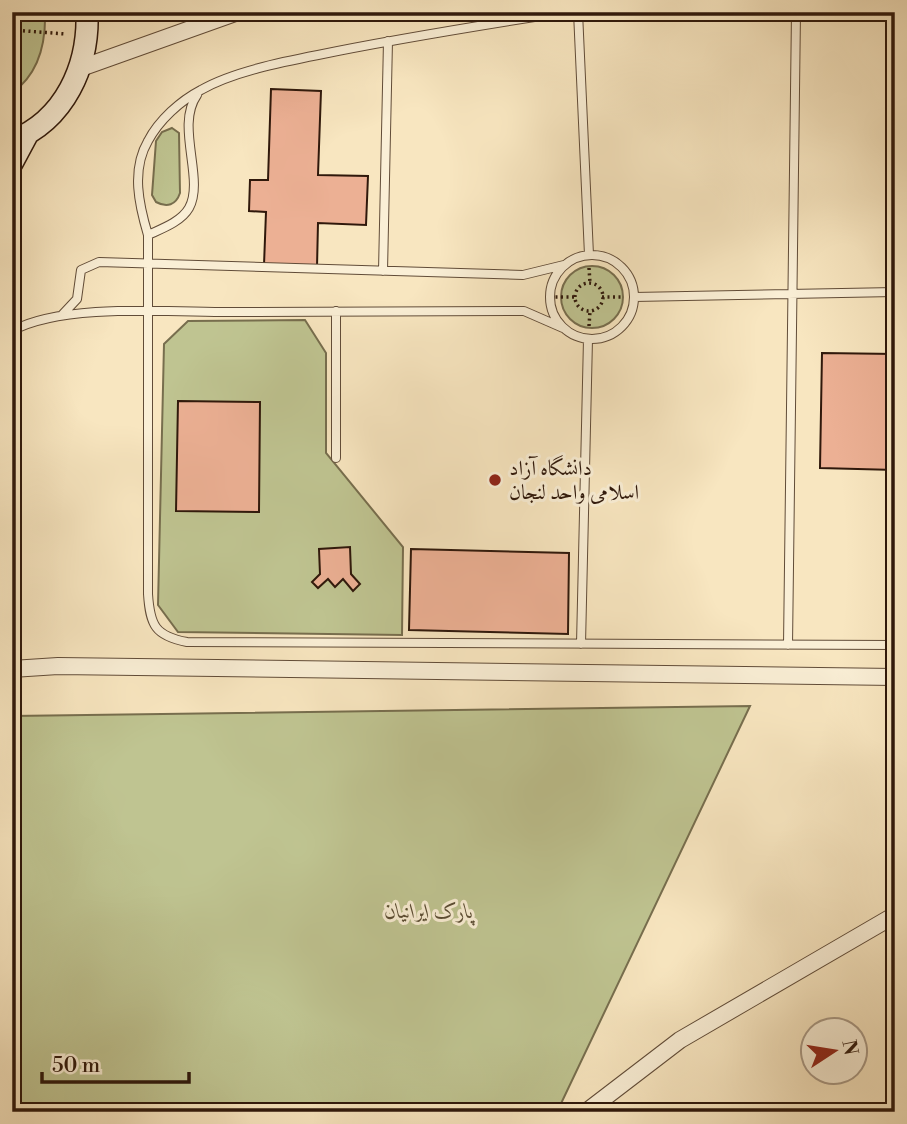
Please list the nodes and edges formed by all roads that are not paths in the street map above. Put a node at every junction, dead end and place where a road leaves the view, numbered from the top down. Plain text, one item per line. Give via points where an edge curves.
1 (87, 12) edge
2 (238, 12) edge
3 (566, 12) edge
4 (578, 12) edge
5 (796, 12) edge
6 (388, 41) junction
7 (81, 68) junction
8 (201, 89) junction
9 (20, 138) edge
10 (12, 163) edge
11 (148, 235) junction
12 (589, 255) junction
13 (148, 264) junction
14 (564, 265) junction
15 (383, 271) junction
16 (895, 292) edge
17 (792, 294) junction
18 (634, 297) junction
19 (336, 311) junction
20 (148, 312) junction
21 (62, 315) junction
22 (563, 328) junction
23 (12, 331) edge
24 (588, 339) junction
25 (336, 458) dead end
26 (581, 644) junction
27 (788, 645) junction
28 (895, 645) edge
29 (12, 670) edge
30 (895, 677) edge
31 (895, 915) edge
32 (586, 1112) edge

1 - 7 main road via 88,36
2 - 7 street
3 - 6 lane
4 - 12 lane
5 - 17 lane
6 - 8 lane via 262,66
6 - 15 lane
7 - 9 main road via 60,106
8 - 11 lane via 160,124 140,162 138,184
8 - 11 lane via 192,102 188,124 189,208 179,219
9 - 10 main road
11 - 13 lane
12 - 14 lane
12 - 18 lane via 615,262 632,284
13 - 15 lane
13 - 20 lane
13 - 21 lane via 88,265 81,270 77,299
14 - 15 lane via 523,275
14 - 22 lane via 555,276 550,297 554,317
16 - 17 lane
17 - 18 lane
17 - 27 lane
18 - 24 lane via 632,311 620,328 602,338
19 - 20 lane
19 - 22 lane via 524,310
19 - 25 lane
20 - 21 lane
20 - 26 lane via 149,613 155,628 167,638 187,642
21 - 23 lane
22 - 24 lane
24 - 26 lane
26 - 27 lane
27 - 28 lane
29 - 30 street via 58,666
31 - 32 street via 680,1040

